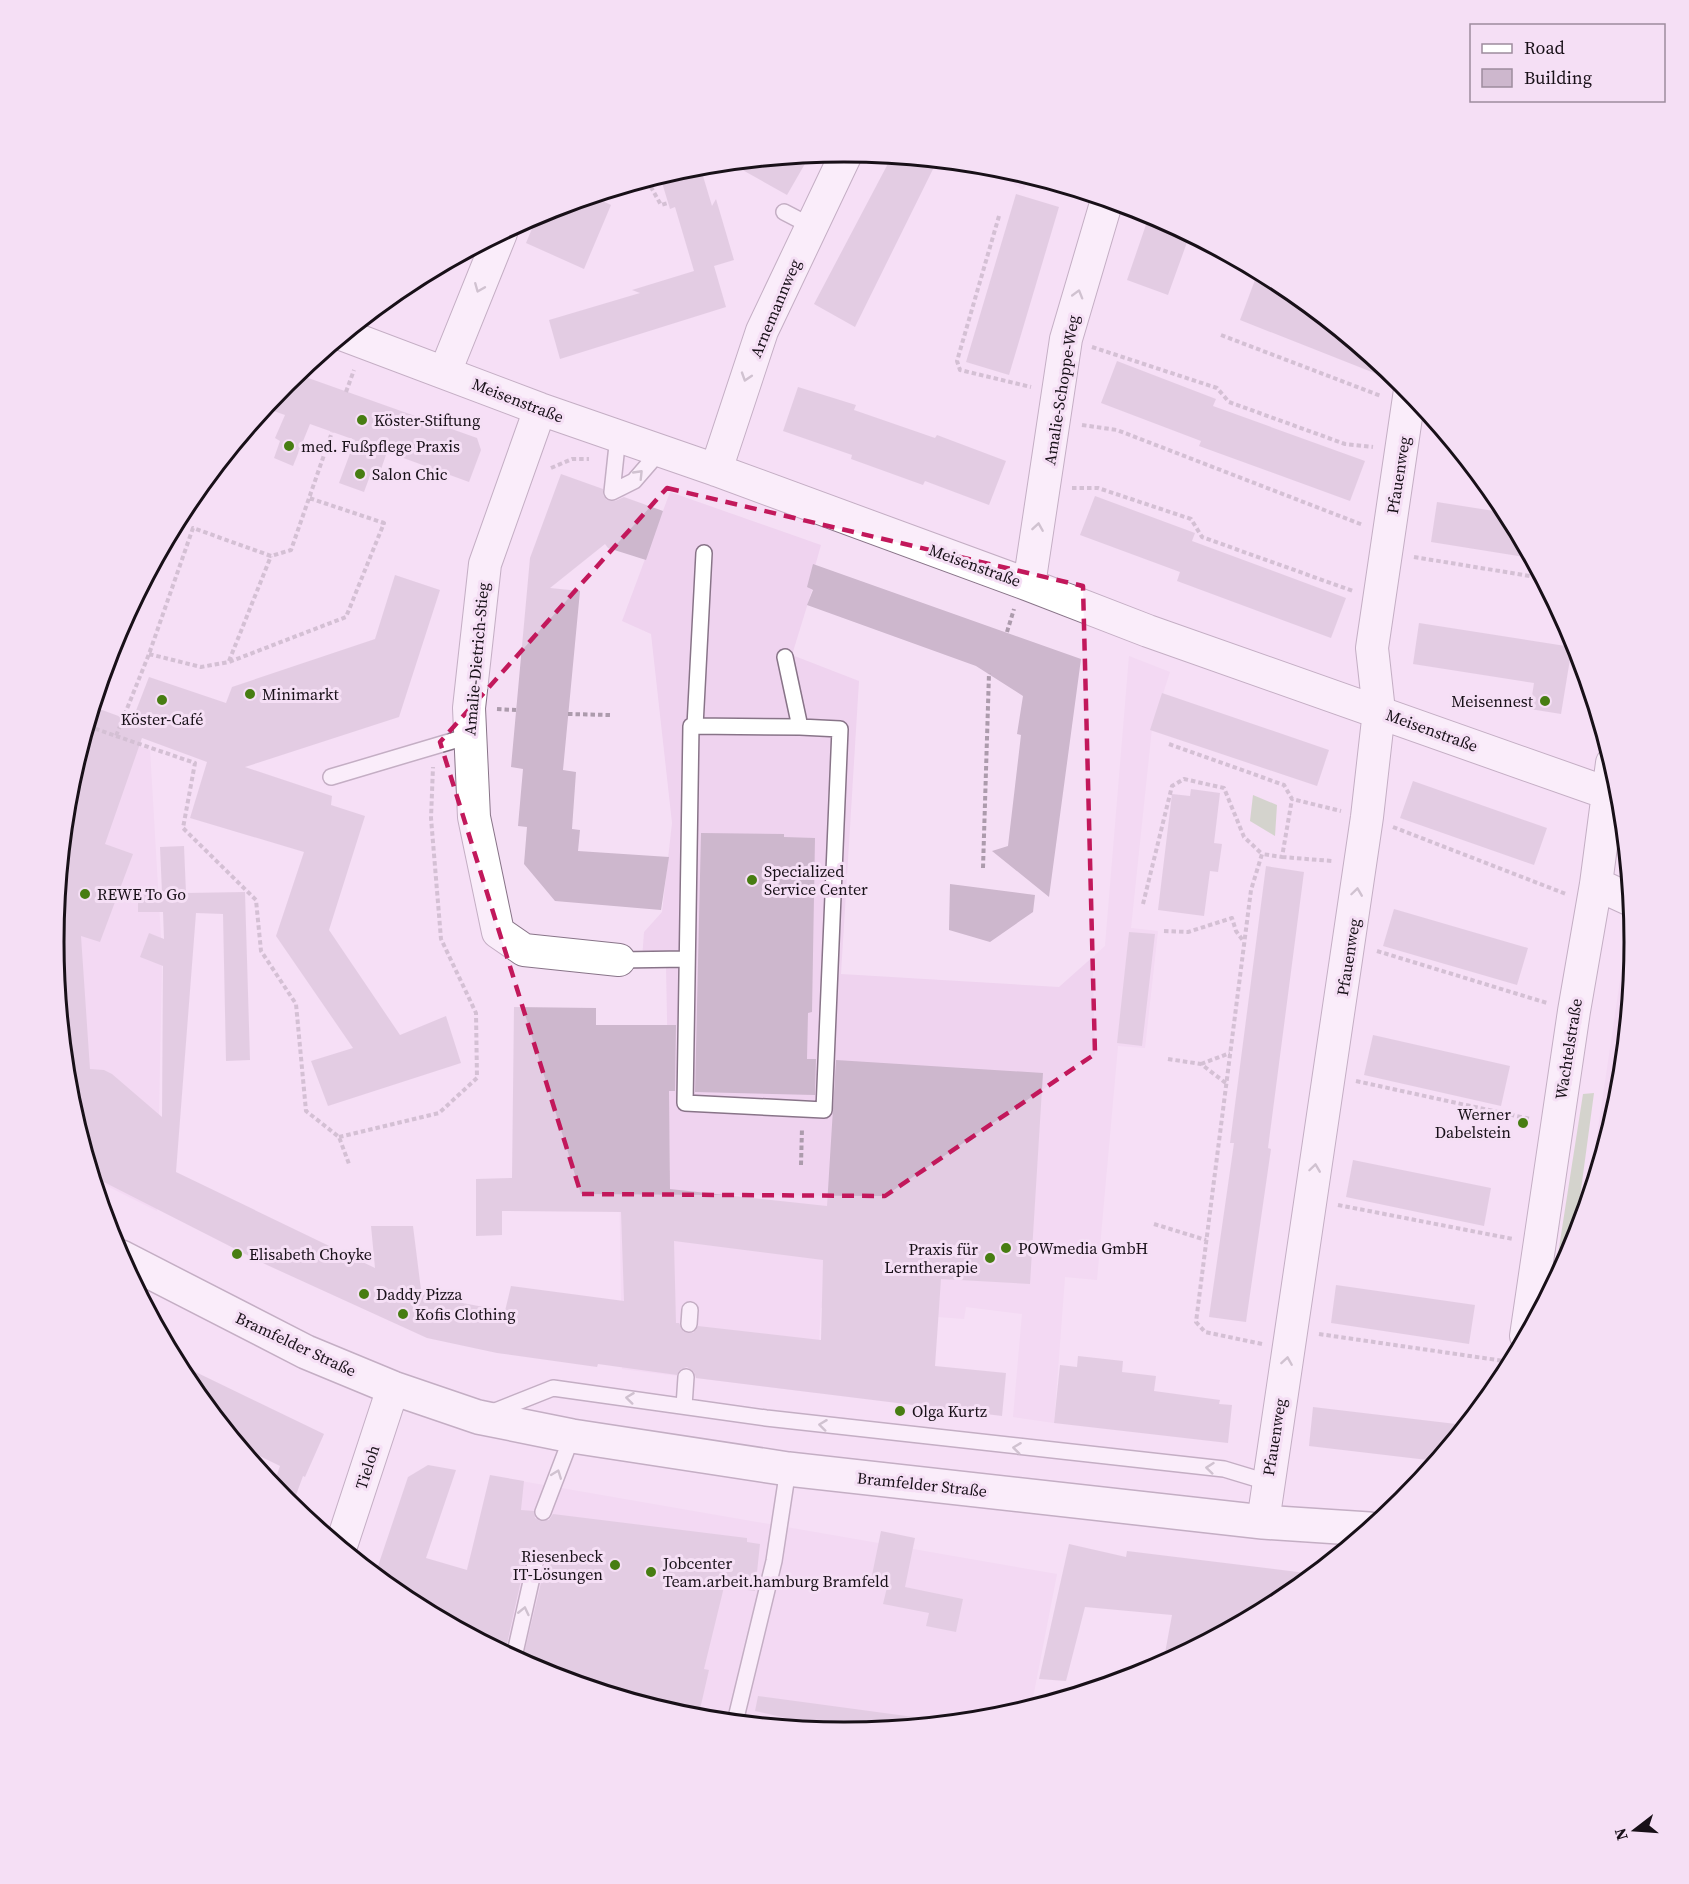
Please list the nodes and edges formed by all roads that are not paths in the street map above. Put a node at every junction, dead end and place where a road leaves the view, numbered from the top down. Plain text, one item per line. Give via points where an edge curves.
1 (839, 162) edge
2 (1105, 207) edge
3 (497, 244) edge
4 (352, 338) edge
5 (445, 372) junction
6 (1407, 402) edge
7 (540, 409) junction
8 (618, 436) junction
9 (660, 451) junction
10 (716, 470) junction
11 (704, 553) dead end
12 (1029, 585) junction
13 (785, 657) dead end
14 (1379, 711) junction
15 (695, 726) junction
16 (800, 727) junction
17 (469, 736) junction
18 (331, 777) dead end
19 (1607, 777) edge
20 (1609, 786) edge
21 (1596, 884) junction
22 (1623, 896) edge
23 (686, 959) junction
24 (619, 960) joint
25 (135, 1264) edge
26 (1538, 1298) edge
27 (686, 1377) dead end
28 (393, 1388) junction
29 (684, 1406) junction
30 (478, 1417) junction
31 (572, 1436) junction
32 (788, 1469) junction
33 (1267, 1482) junction
34 (543, 1512) dead end
35 (1263, 1522) junction
36 (1359, 1528) edge
37 (343, 1539) edge
38 (535, 1564) dead end
39 (516, 1649) edge
40 (737, 1714) edge

1 -> 10 street, Arnemannweg via 797,219
12 -> 2 street, Amalie-Schoppe-Weg via 1066,339
3 -> 5 street
4 - 5 street, Meisenstraße
5 - 7 street, Meisenstraße
6 - 14 street, Pfauenweg via 1372,648
7 - 8 street, Meisenstraße
7 - 17 street, Amalie-Dietrich-Stieg via 485,564
8 - 9 street, Meisenstraße
8 -> 9 lane via 612,492 634,481
9 - 10 street, Meisenstraße
10 - 12 street, Meisenstraße
11 - 15 lane
12 - 14 street, Meisenstraße
13 - 16 lane
14 - 19 street, Meisenstraße
33 -> 14 street, Pfauenweg via 1350,943
15 - 16 lane
15 - 23 lane via 691,726
16 - 23 lane via 840,729 824,1110 686,1103
17 - 18 lane
17 - 24 street, Amalie-Dietrich-Stieg via 474,817 498,932 524,950
20 - 21 street, Wachtelstraße
21 - 22 street
21 - 26 street, Wachtelstraße via 1539,1244
23 - 24 lane
25 - 28 main road, Bramfelder Straße via 306,1352
27 - 29 lane
28 - 30 main road, Bramfelder Straße
28 - 37 street, Tieloh
29 -> 30 lane via 553,1388
33 -> 29 lane via 1224,1469 920,1437
30 - 31 main road, Bramfelder Straße
31 - 32 main road, Bramfelder Straße
34 -> 31 lane
32 - 35 main road, Bramfelder Straße
32 - 40 lane via 774,1561
33 - 35 street, Pfauenweg
35 - 36 main road, Bramfelder Straße
39 -> 38 lane

